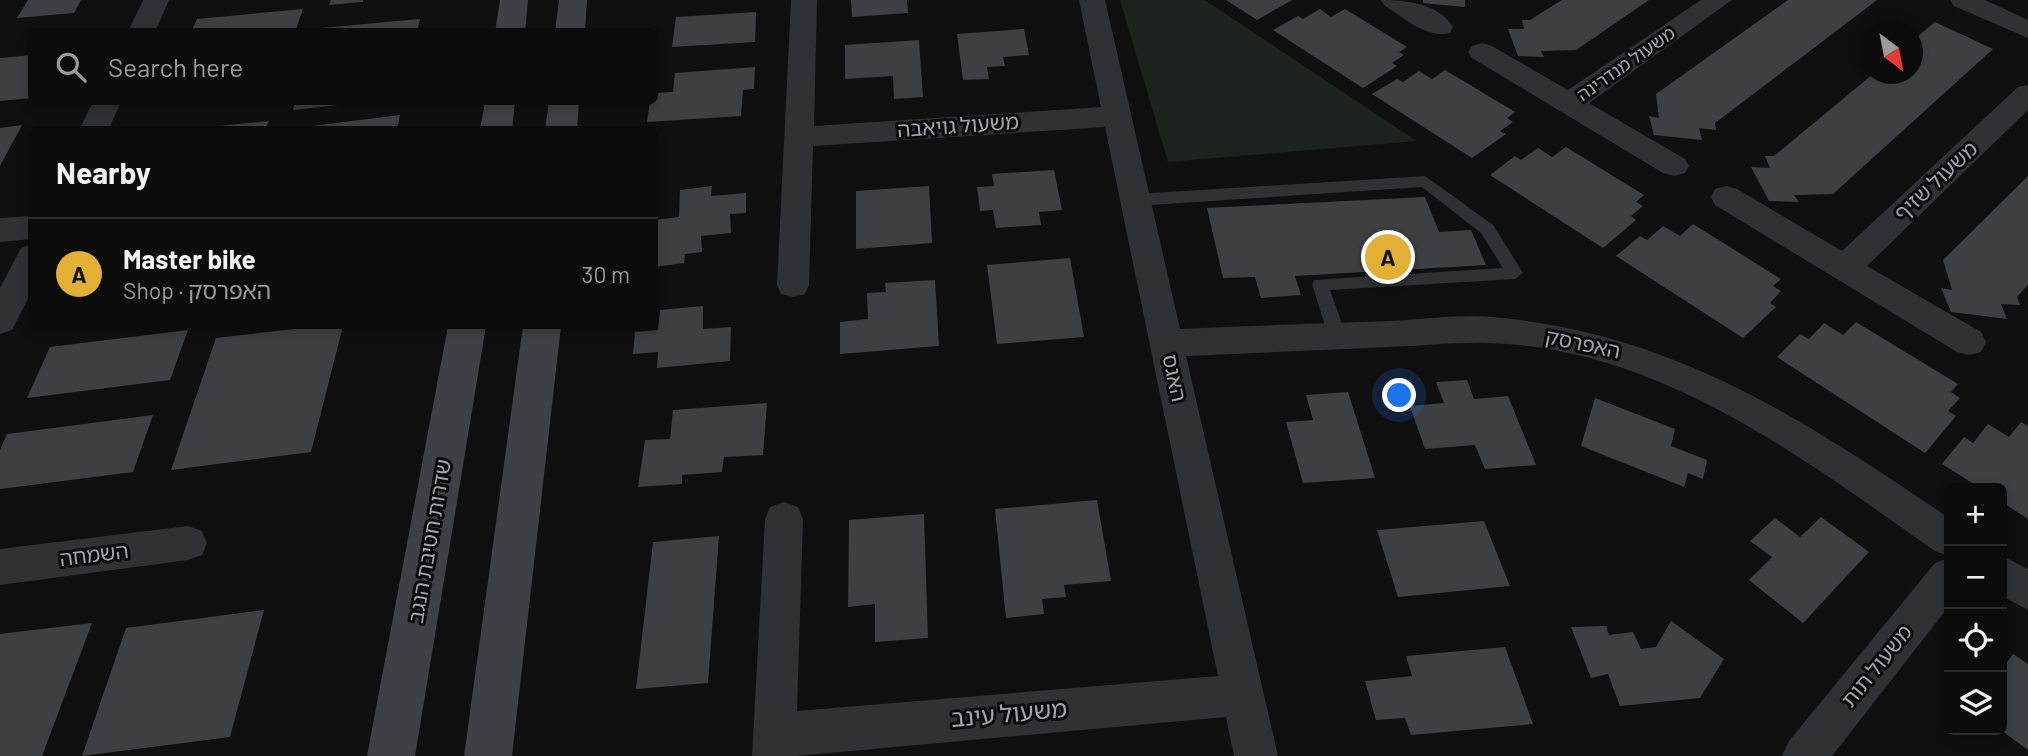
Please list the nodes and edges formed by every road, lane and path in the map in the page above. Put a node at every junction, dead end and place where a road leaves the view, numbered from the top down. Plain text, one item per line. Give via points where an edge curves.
1 (156, 0) edge
2 (514, 0) edge
3 (573, 0) edge
4 (804, 0) edge
5 (1093, 0) edge
6 (1394, 0) edge
7 (1718, 0) edge
8 (1963, 0) edge
9 (1440, 27) dead end
10 (143, 28) edge
11 (510, 28) edge
12 (570, 28) edge
13 (2028, 30) edge
14 (1482, 52) dead end
15 (2028, 94) edge
16 (1569, 103) junction
17 (106, 105) edge
18 (500, 105) edge
19 (564, 105) edge
20 (1118, 116) junction
21 (95, 126) edge
22 (497, 126) edge
23 (561, 126) edge
24 (799, 137) junction
25 (1674, 166) dead end
26 (1726, 197) dead end
27 (1136, 200) junction
28 (28, 227) edge
29 (0, 230) edge
30 (28, 264) edge
31 (1845, 267) junction
32 (793, 285) dead end
33 (0, 321) edge
34 (466, 329) edge
35 (542, 329) edge
36 (1337, 335) junction
37 (1969, 342) dead end
38 (1167, 343) junction
39 (783, 519) dead end
40 (1944, 536) edge
41 (188, 543) dead end
42 (0, 567) edge
43 (2007, 577) edge
44 (1944, 582) edge
45 (2028, 592) edge
46 (1243, 695) junction
47 (775, 745) edge
48 (391, 756) edge
49 (488, 756) edge
50 (1256, 756) edge
51 (1804, 756) edge

1 - 10 street
2 - 11 street
3 - 12 street
4 - 24 street
5 - 20 street, האגס
6 - 9 street
7 - 16 street, משעול מנדרינה
8 - 13 street
14 - 16 street, משעול מנדרינה
15 - 31 street, משעול שזיף
16 - 25 street, משעול מנדרינה
17 - 21 street
18 - 22 street
19 - 23 street
20 - 24 street, משעול גויאבה
20 - 27 street, האגס
24 - 32 street
26 - 31 street
27 - 36 lane via 1425,181 1487,229 1515,273 1320,284
27 - 38 street, האגס
28 - 29 street
30 - 33 street
31 - 37 street
34 - 48 street, שדרות חטיבת הנגב
35 - 49 street
36 - 38 street, האפרסק
36 - 40 street, האפרסק via 1490,330 1558,336 1626,353 1755,410
38 - 46 street, האגס
39 - 47 street, משעול עינב
41 - 42 street, השמחה
43 - 45 street
44 - 51 street, משעול תות
46 - 47 street, משעול עינב
46 - 50 street, האגס

